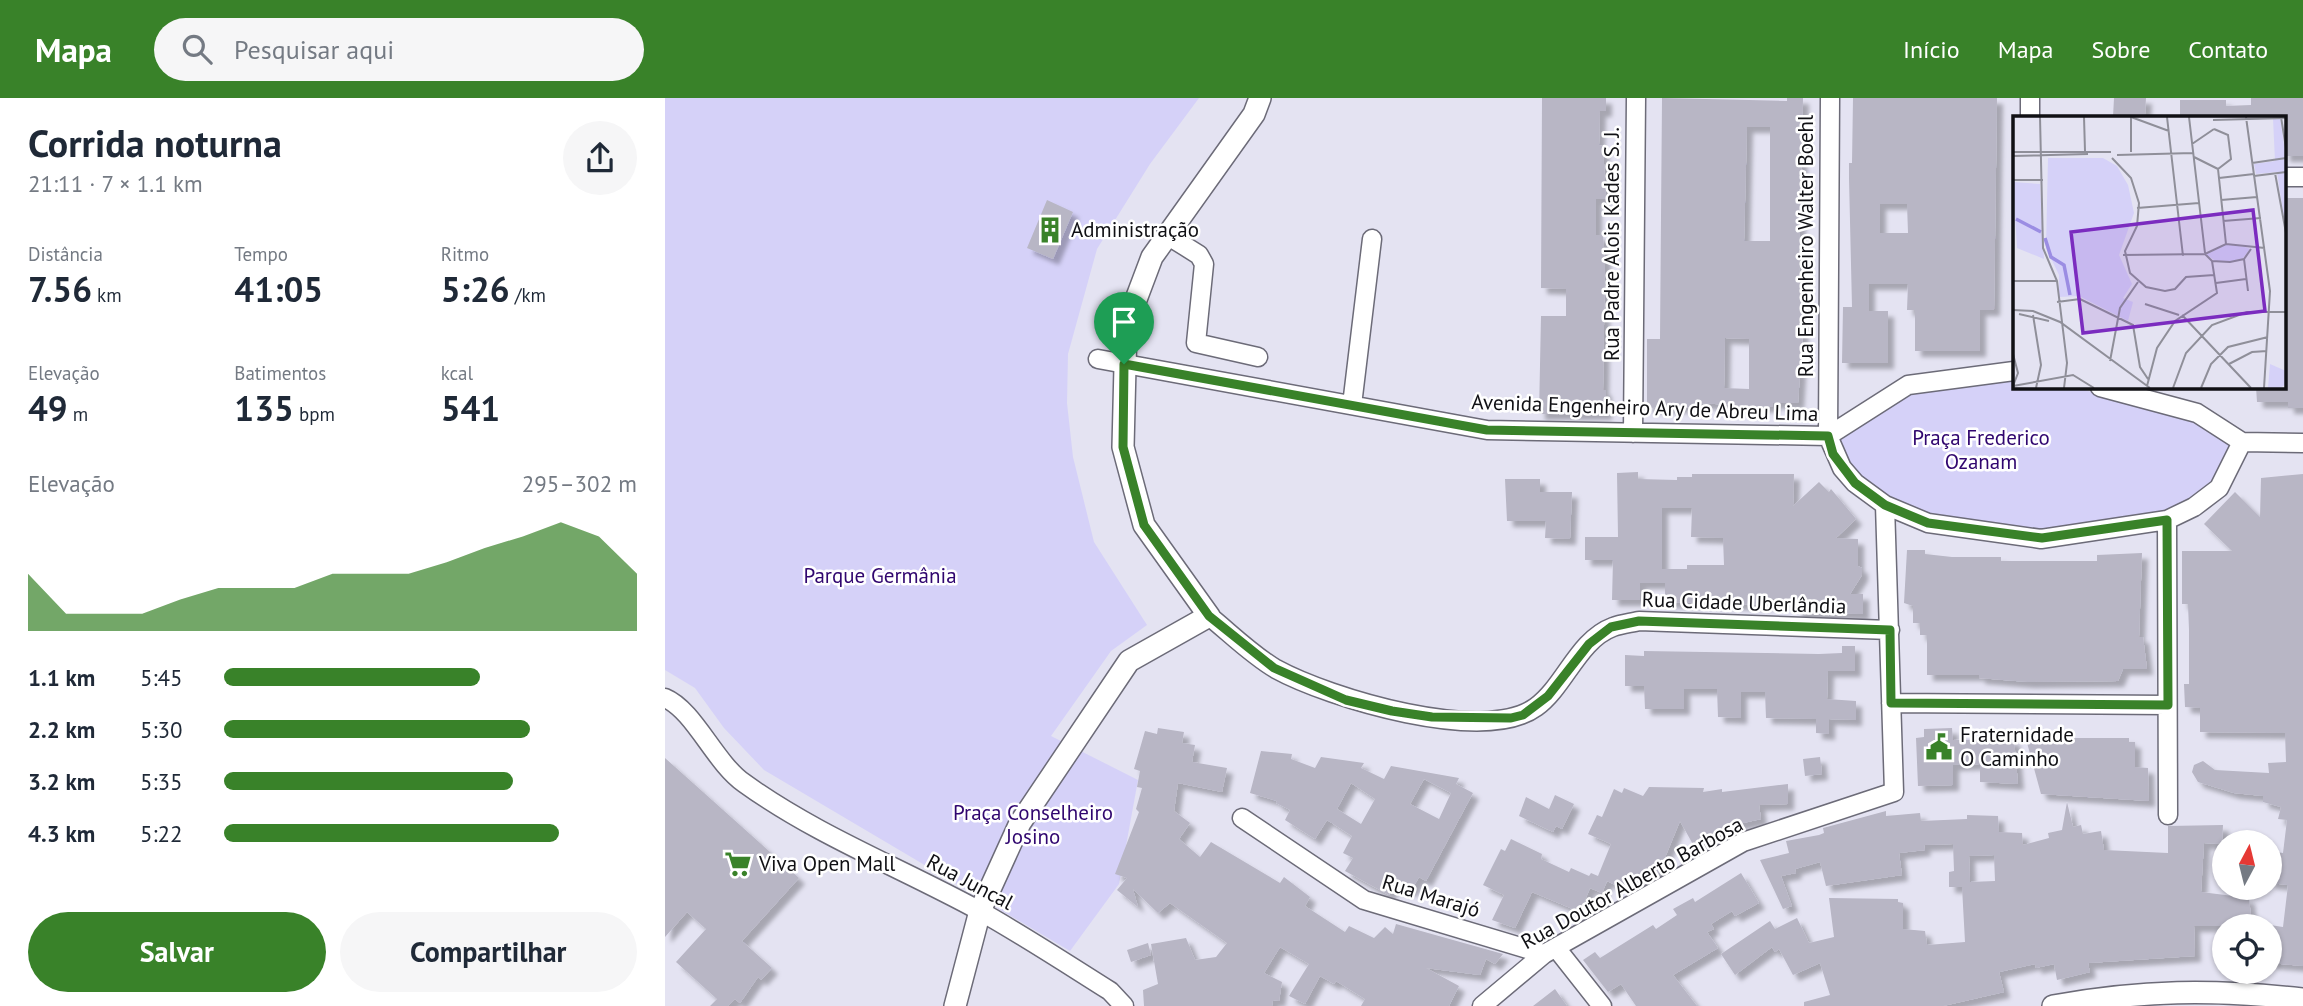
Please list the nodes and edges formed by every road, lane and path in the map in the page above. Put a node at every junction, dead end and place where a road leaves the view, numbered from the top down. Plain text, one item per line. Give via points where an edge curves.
1 (1260, 98) edge
2 (1636, 98) edge
3 (1830, 98) edge
4 (2030, 98) edge
5 (2030, 116) edge
6 (2285, 177) edge
7 (2303, 177) edge
8 (1167, 235) junction
9 (1372, 239) dead end
10 (1258, 357) dead end
11 (1098, 359) dead end
12 (1124, 364) junction
13 (2013, 371) edge
14 (2104, 388) edge
15 (1352, 405) junction
16 (1633, 433) junction
17 (1828, 436) junction
18 (2242, 442) junction
19 (2303, 443) edge
20 (1885, 505) junction
21 (2167, 520) junction
22 (1209, 616) junction
23 (1890, 630) junction
24 (665, 698) edge
25 (1891, 703) junction
26 (2168, 705) junction
27 (2168, 815) dead end
28 (1242, 818) dead end
29 (980, 911) junction
30 (1550, 951) junction
31 (2303, 999) edge
32 (955, 1006) edge
33 (1124, 1006) edge
34 (1482, 1006) edge
35 (1602, 1006) edge
36 (2053, 1006) edge

1 - 8 street via 1254,114
2 - 16 street, Rua Padre Alois Kades S. J.
3 - 17 street, Rua Engenheiro Walter Boehl
4 - 5 street
6 - 7 street
8 - 10 street via 1199,255 1204,264 1196,343
8 - 12 street via 1152,257 1126,326
9 - 15 street
11 - 12 street, Avenida Engenheiro Ary de Abreu Lima
12 - 15 street, Avenida Engenheiro Ary de Abreu Lima
12 - 22 street via 1123,447 1144,525
13 - 17 street, Avenida Engenheiro Ary de Abreu Lima via 1908,385
14 - 18 street via 2197,413
15 - 16 street, Avenida Engenheiro Ary de Abreu Lima via 1487,430
16 - 17 street, Avenida Engenheiro Ary de Abreu Lima
17 - 20 street via 1842,468
18 - 19 street
18 - 21 street via 2219,488
20 - 21 street via 1928,523 2042,538
20 - 23 street
21 - 26 street
22 - 23 street, Rua Cidade Uberlândia via 1274,668 1346,700 1392,711 1468,719 1523,715 1548,696 1589,644 1611,627 1639,621
22 - 29 street via 1129,662 1020,823
23 - 25 street
24 - 29 street, Rua Juncal via 684,711 741,782 791,814
25 - 26 street
25 - 30 street, Rua Doutor Alberto Barbosa via 1894,792 1742,842
26 - 27 street
28 - 30 street, Rua Marajó via 1364,900
29 - 32 street
29 - 33 street, Rua Juncal via 1110,991
30 - 34 street, Rua Doutor Alberto Barbosa
30 - 35 street
31 - 36 street via 2235,992 2137,993

